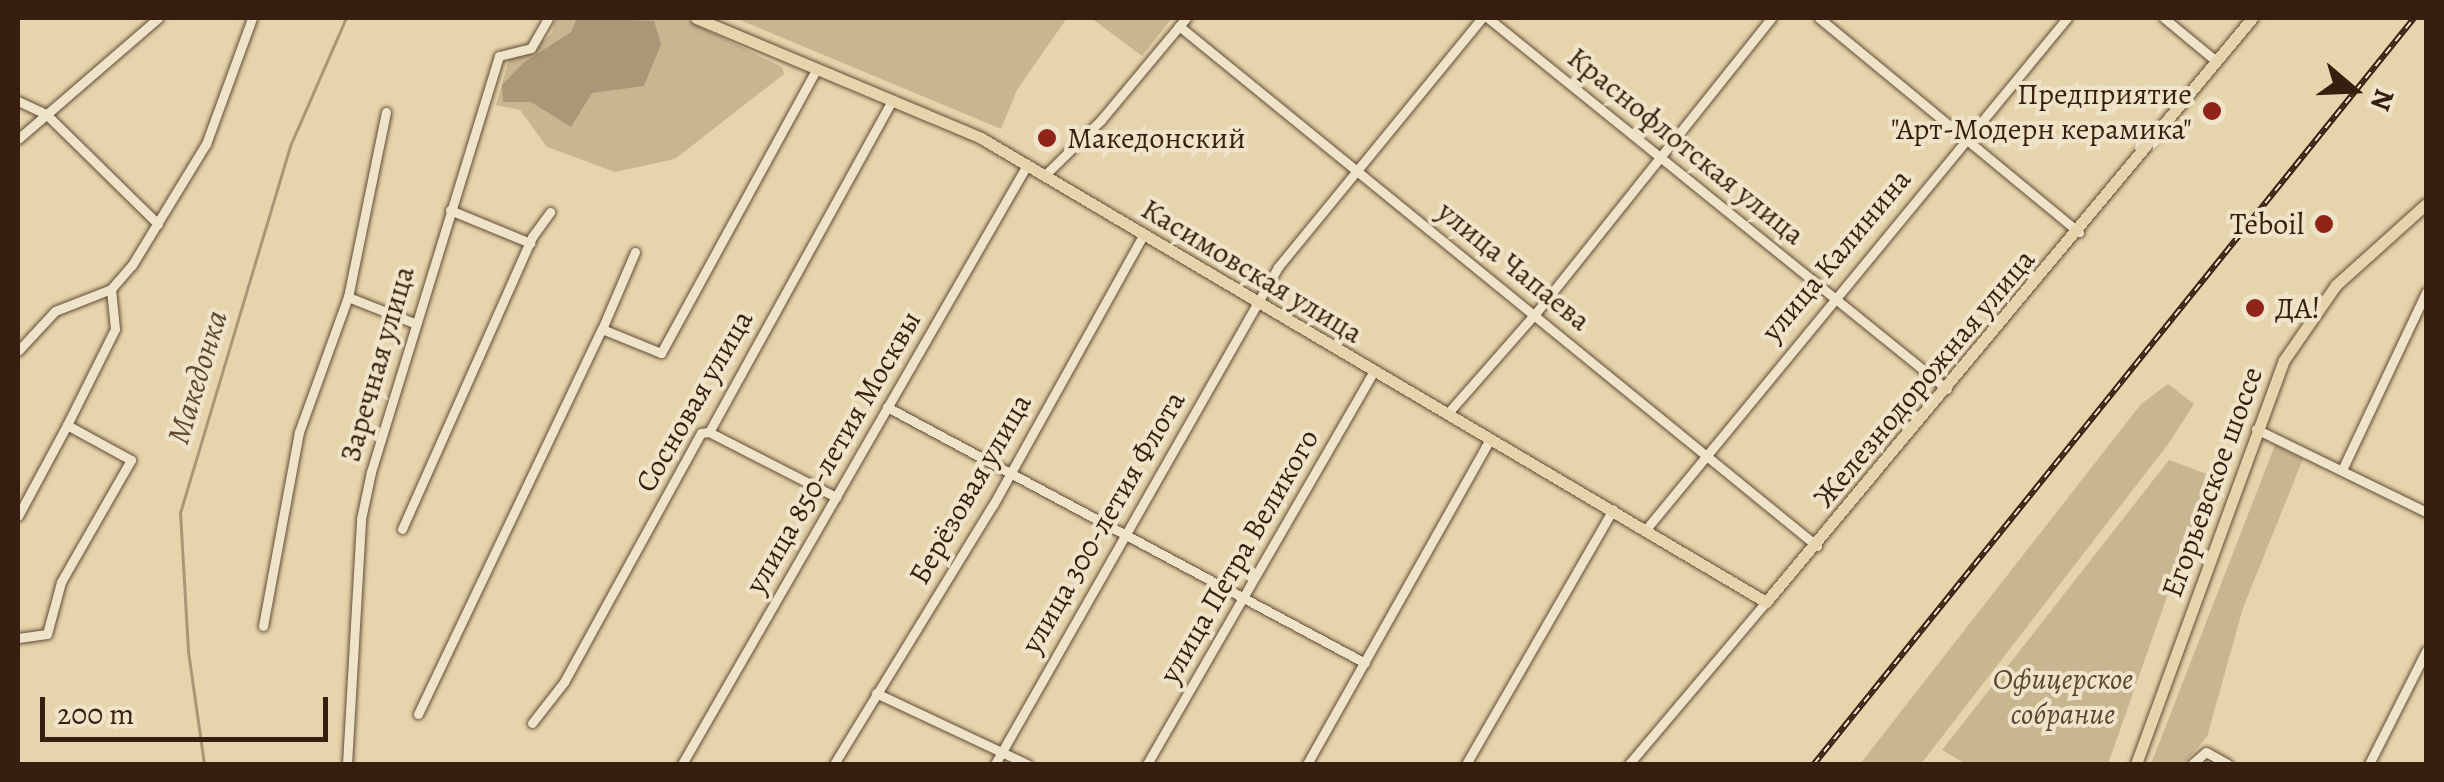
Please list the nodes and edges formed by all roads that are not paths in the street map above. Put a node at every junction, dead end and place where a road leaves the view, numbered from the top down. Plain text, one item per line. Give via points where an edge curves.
1 (158, 18) edge
2 (252, 18) edge
3 (548, 18) edge
4 (696, 18) edge
5 (1485, 18) edge
6 (1771, 18) edge
7 (1819, 18) edge
8 (2067, 18) edge
9 (2164, 18) edge
10 (2252, 18) edge
11 (1182, 22) edge
12 (721, 23) edge
13 (2216, 61) junction
14 (815, 72) junction
15 (892, 100) junction
16 (18, 101) edge
17 (386, 112) dead end
18 (46, 114) junction
19 (18, 139) edge
20 (1966, 141) junction
21 (1660, 159) junction
22 (1027, 165) junction
23 (1356, 168) junction
24 (1044, 176) junction
25 (2426, 204) edge
26 (450, 210) junction
27 (550, 212) dead end
28 (158, 224) junction
29 (2078, 232) junction
30 (1143, 236) junction
31 (530, 242) junction
32 (636, 252) dead end
33 (110, 289) junction
34 (2426, 292) edge
35 (1833, 296) junction
36 (348, 297) junction
37 (1255, 304) junction
38 (1535, 314) junction
39 (414, 323) junction
40 (602, 329) junction
41 (18, 352) edge
42 (1373, 372) junction
43 (1946, 388) junction
44 (887, 407) junction
45 (1447, 414) junction
46 (67, 425) junction
47 (2256, 428) junction
48 (709, 432) junction
49 (1490, 439) junction
50 (1702, 455) junction
51 (1012, 470) junction
52 (2342, 470) junction
53 (836, 497) junction
54 (1613, 509) junction
55 (2426, 512) edge
56 (18, 516) edge
57 (1647, 528) junction
58 (402, 529) dead end
59 (1126, 534) junction
60 (1817, 546) junction
61 (1244, 599) junction
62 (1766, 602) junction
63 (262, 626) dead end
64 (18, 638) edge
65 (2426, 652) edge
66 (1365, 663) junction
67 (876, 693) junction
68 (418, 714) dead end
69 (532, 723) dead end
70 (1002, 753) junction
71 (347, 764) edge
72 (682, 764) edge
73 (834, 764) edge
74 (995, 764) edge
75 (1027, 764) edge
76 (1148, 764) edge
77 (1307, 764) edge
78 (1466, 764) edge
79 (1629, 764) edge
80 (2136, 764) edge
81 (2192, 764) edge
82 (2228, 764) edge
83 (2369, 764) edge

1 - 18 street
2 - 28 street via 206,144
3 - 26 street, Заречная улица via 531,48 499,56
4 - 12 main road, Касимовская улица
5 - 21 street, Краснофлотская улица
5 - 23 street, улица 300-летия Флота
6 - 21 street
7 - 20 street
8 - 20 street, улица Калинина
9 - 13 street
10 - 13 main road, Железнодорожная улица
11 - 23 street, улица Чапаева
11 - 24 street via 1101,120
12 - 14 main road, Касимовская улица
13 - 29 main road, Железнодорожная улица
14 - 15 main road, Касимовская улица
14 - 40 street via 661,352
15 - 22 main road, Касимовская улица
15 - 48 street, Сосновая улица
16 - 18 street
17 - 36 street
18 - 19 street
18 - 28 street
20 - 29 street
20 - 35 street, улица Калинина
21 - 35 street, Краснофлотская улица
21 - 38 street
22 - 24 main road, Касимовская улица
22 - 44 street, улица 850-летия Москвы
23 - 37 street, улица 300-летия Флота
23 - 38 street, улица Чапаева
24 - 30 main road, Касимовская улица
25 - 47 main road, Егорьевское шоссе via 2321,303 2284,360
26 - 31 street
26 - 39 street, Заречная улица
27 - 31 street
28 - 33 street
29 - 43 main road, Железнодорожная улица
30 - 37 main road, Касимовская улица
30 - 51 street, Берёзовая улица
31 - 58 street
32 - 40 street
33 - 41 street via 55,311
33 - 46 street via 115,329
34 - 52 street
35 - 43 street, Краснофлотская улица
35 - 50 street, улица Калинина
36 - 39 street
36 - 63 street via 298,432
37 - 42 main road, Касимовская улица
37 - 59 street, улица 300-летия Флота
38 - 45 street
38 - 50 street, улица Чапаева
39 - 71 street, Заречная улица via 362,519
40 - 68 street
42 - 45 main road, Касимовская улица
42 - 61 street, улица Петра Великого
43 - 60 main road, Железнодорожная улица
44 - 51 street
44 - 53 street, улица 850-летия Москвы
45 - 49 main road, Касимовская улица
46 - 56 street
46 - 64 street via 132,460 61,582 47,634
47 - 52 street
47 - 80 main road, Егорьевское шоссе
48 - 53 street
48 - 69 street, Сосновая улица via 702,433 564,682
49 - 54 main road, Касимовская улица
49 - 66 street
50 - 57 street, улица Калинина
50 - 60 street, улица Чапаева
51 - 59 street
51 - 67 street, Берёзовая улица
52 - 55 street
53 - 72 street, улица 850-летия Москвы
54 - 57 main road, Касимовская улица
54 - 78 street
57 - 62 main road, Касимовская улица
59 - 61 street
59 - 70 street, улица 300-летия Флота
60 - 62 main road, Железнодорожная улица
61 - 66 street
61 - 76 street, улица Петра Великого
62 - 79 street, Железнодорожная улица
65 - 83 street
66 - 77 street
67 - 70 street
67 - 73 street, Берёзовая улица
70 - 74 street, улица 300-летия Флота
70 - 75 street
81 - 82 street via 2206,752

